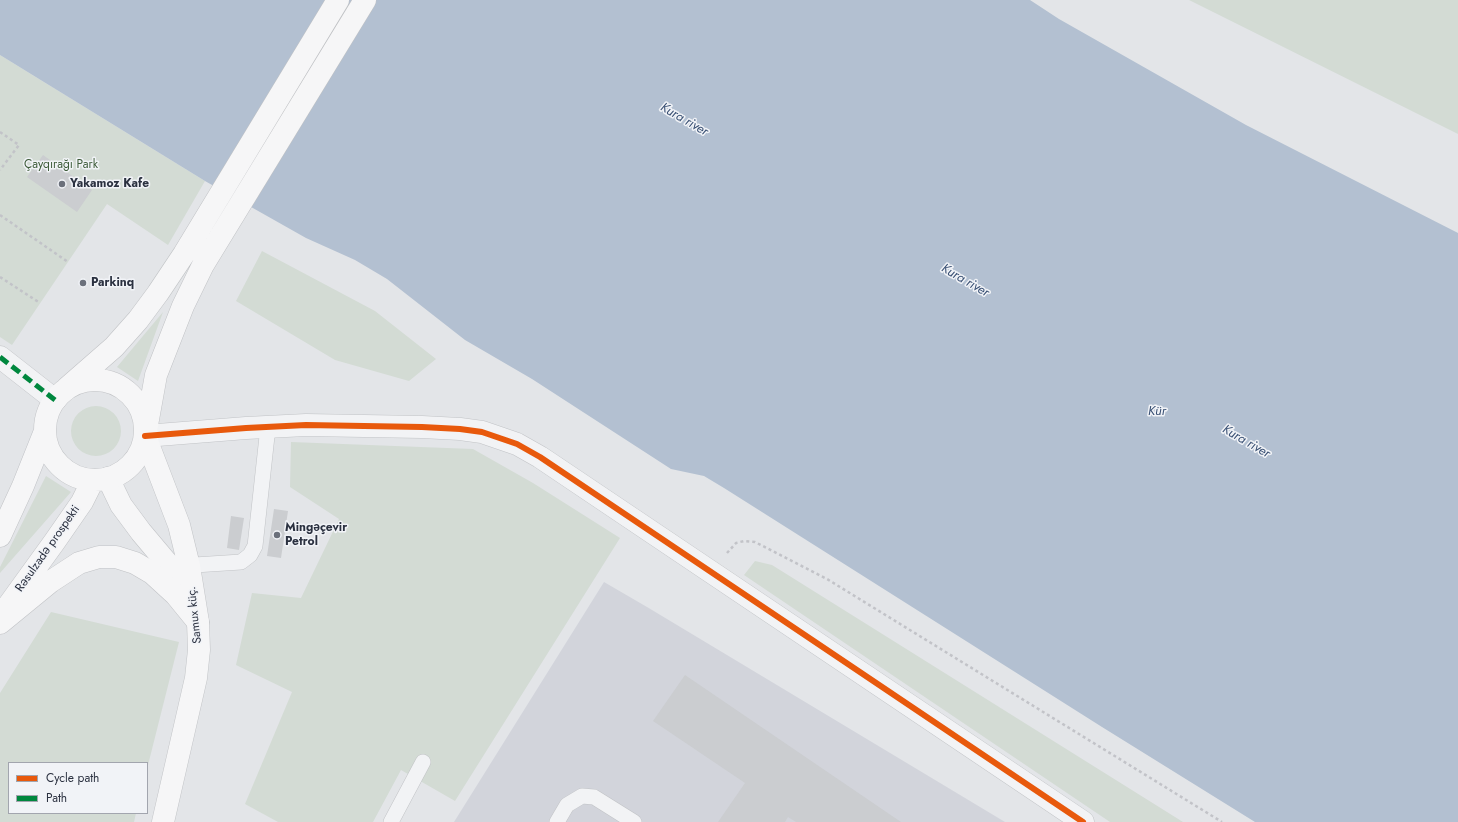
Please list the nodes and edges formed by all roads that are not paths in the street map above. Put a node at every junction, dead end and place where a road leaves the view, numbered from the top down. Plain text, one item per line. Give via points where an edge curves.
1 (338, 0) edge
2 (365, 0) edge
3 (0, 357) edge
4 (61, 394) junction
5 (268, 427) junction
6 (45, 431) junction
7 (145, 436) junction
8 (101, 479) junction
9 (0, 536) edge
10 (180, 566) junction
11 (0, 616) edge
12 (198, 622) junction
13 (0, 623) edge
14 (424, 762) dead end
15 (166, 821) edge
16 (391, 822) edge
17 (557, 822) edge
18 (634, 822) edge
19 (1083, 822) edge

1 - 4 main road via 184,254 138,320 114,347
2 - 7 main road via 203,265 183,306 156,375
3 - 4 street
4 - 6 main road via 47,415
4 - 7 main road via 82,382 98,380 114,384 128,392 138,404 144,419
5 - 7 street
5 - 10 lane via 254,546 250,555 241,562
5 - 19 street via 306,425 460,429 482,432 517,444
6 - 8 main road via 47,446 65,470 78,478
6 - 9 main road via 24,486
7 - 8 main road via 141,450 133,463 122,472
7 - 10 main road, Samux küç. via 179,525
8 - 10 main road via 141,532
8 - 11 main road, Rəsulzadə prospekti
10 - 12 main road, Samux küç.
12 - 13 main road via 176,594 152,573 135,563 116,557 99,557 79,563 50,582
12 - 15 main road, Samux küç. via 196,678
14 - 16 lane
17 - 18 lane via 567,805 582,796 594,797

